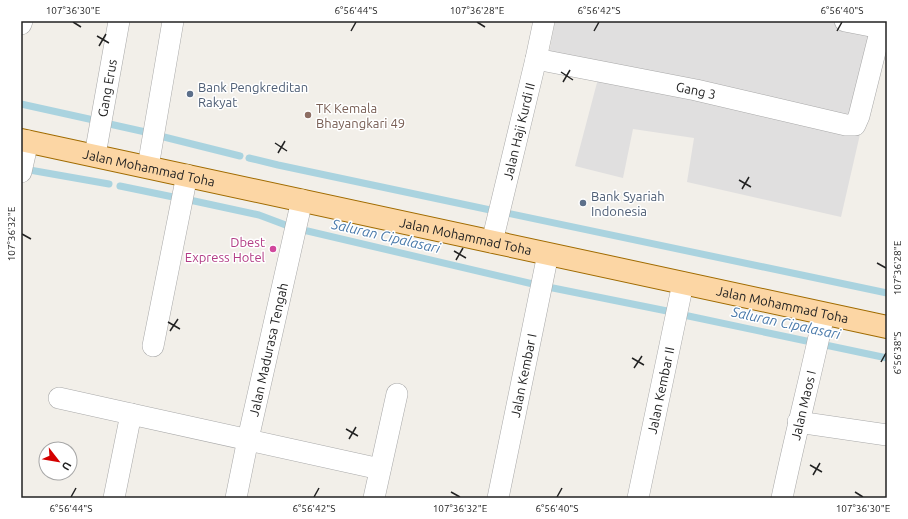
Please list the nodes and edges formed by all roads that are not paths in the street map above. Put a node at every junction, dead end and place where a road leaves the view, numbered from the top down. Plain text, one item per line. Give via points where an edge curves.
1 (22, 21) edge
2 (119, 21) edge
3 (173, 21) edge
4 (544, 21) edge
5 (846, 21) edge
6 (21, 24) edge
7 (882, 25) edge
8 (536, 59) junction
9 (25, 140) edge
10 (94, 155) junction
11 (148, 167) junction
12 (22, 168) edge
13 (187, 175) junction
14 (302, 200) junction
15 (492, 242) junction
16 (548, 254) junction
17 (683, 283) junction
18 (824, 314) junction
19 (887, 327) edge
20 (153, 346) dead end
21 (397, 394) dead end
22 (59, 398) dead end
23 (131, 414) junction
24 (798, 422) junction
25 (887, 435) edge
26 (248, 439) junction
27 (380, 469) junction
28 (114, 498) edge
29 (236, 498) edge
30 (374, 498) edge
31 (498, 498) edge
32 (638, 498) edge
33 (782, 498) edge

1 - 6 street
2 - 10 street, Gang Erus
3 - 11 street
4 - 8 street, Jalan Haji Kurdi II
5 - 7 street
7 - 8 street, Gang 3 via 855,125 696,90
8 - 15 street, Jalan Haji Kurdi II
9 - 10 main road, Jalan Mohammad Toha
9 - 12 street
10 - 11 main road, Jalan Mohammad Toha
11 - 13 main road, Jalan Mohammad Toha
13 - 14 main road, Jalan Mohammad Toha
13 - 20 street
14 - 15 main road, Jalan Mohammad Toha
14 - 26 street, Jalan Madurasa Tengah
15 - 16 main road, Jalan Mohammad Toha
16 - 17 main road, Jalan Mohammad Toha
16 - 31 street, Jalan Kembar I
17 - 18 main road, Jalan Mohammad Toha
17 - 32 street, Jalan Kembar II
18 - 19 main road, Jalan Mohammad Toha
18 - 24 street, Jalan Maos I via 814,366
21 - 27 street
22 - 23 street
23 - 26 street
23 - 28 street
24 - 25 street
24 - 33 street, Jalan Maos I
26 - 27 street
26 - 29 street, Jalan Madurasa Tengah
27 - 30 street

